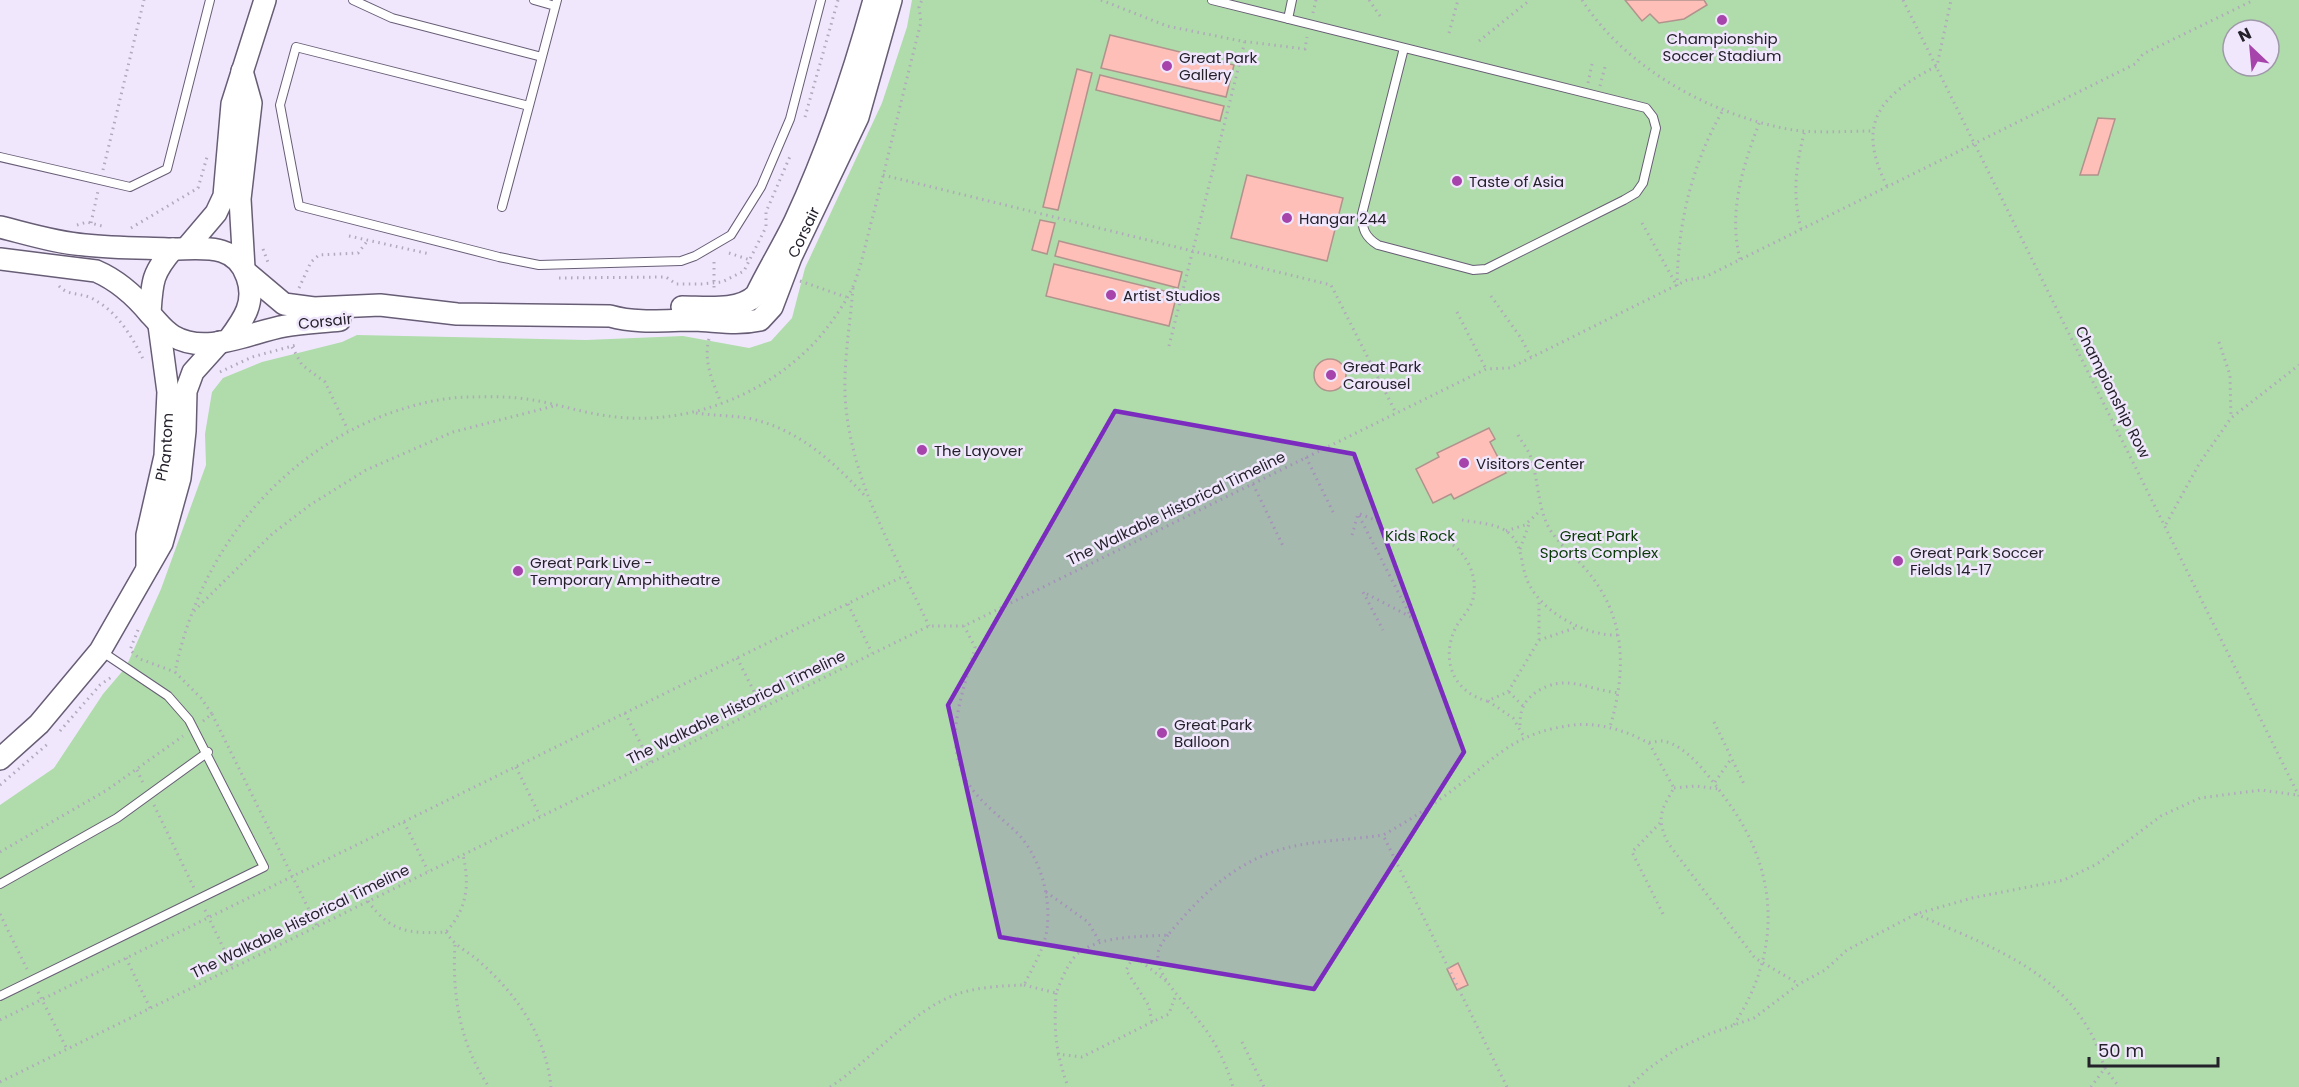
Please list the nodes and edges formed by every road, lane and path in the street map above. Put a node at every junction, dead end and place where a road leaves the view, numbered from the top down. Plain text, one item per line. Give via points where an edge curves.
1 (144, 0) edge
2 (210, 0) edge
3 (266, 0) edge
4 (352, 0) edge
5 (534, 0) edge
6 (821, 0) edge
7 (838, 0) edge
8 (874, 0) edge
9 (891, 0) edge
10 (922, 0) edge
11 (1101, 0) edge
12 (1212, 0) edge
13 (1292, 0) edge
14 (1316, 0) edge
15 (1369, 0) edge
16 (1458, 0) edge
17 (1530, 0) edge
18 (1582, 0) edge
19 (1903, 0) edge
20 (1951, 0) edge
21 (2254, 0) edge
22 (556, 3) edge
23 (1380, 16) dead end
24 (1288, 19) junction
25 (1310, 23) junction
26 (1449, 33) dead end
27 (1245, 41) junction
28 (1479, 41) dead end
29 (1404, 48) junction
30 (542, 57) junction
31 (1593, 64) dead end
32 (1937, 66) junction
33 (1605, 67) dead end
34 (242, 71) junction
35 (1586, 92) junction
36 (1598, 95) junction
37 (529, 106) junction
38 (1724, 108) junction
39 (1760, 121) junction
40 (802, 125) dead end
41 (1805, 130) junction
42 (1874, 131) junction
43 (1975, 144) junction
44 (793, 147) dead end
45 (0, 157) edge
46 (883, 176) junction
47 (101, 180) junction
48 (199, 184) dead end
49 (1887, 186) junction
50 (502, 207) dead end
51 (1642, 224) dead end
52 (0, 227) edge
53 (376, 227) junction
54 (1801, 229) junction
55 (112, 230) dead end
56 (127, 230) dead end
57 (349, 236) dead end
58 (368, 240) junction
59 (262, 244) dead end
60 (181, 248) junction
61 (1193, 251) junction
62 (729, 253) dead end
63 (436, 255) dead end
64 (0, 259) edge
65 (1740, 259) junction
66 (750, 260) junction
67 (714, 262) dead end
68 (271, 269) dead end
69 (245, 270) junction
70 (556, 278) dead end
71 (798, 281) dead end
72 (714, 283) junction
73 (293, 286) dead end
74 (853, 286) junction
75 (1677, 286) junction
76 (299, 288) junction
77 (64, 292) dead end
78 (296, 296) dead end
79 (1491, 296) dead end
80 (846, 297) junction
81 (1457, 312) dead end
82 (457, 314) junction
83 (610, 316) junction
84 (154, 319) junction
85 (710, 336) dead end
86 (291, 337) dead end
87 (224, 341) junction
88 (2219, 342) dead end
89 (292, 346) junction
90 (1169, 346) dead end
91 (1531, 357) junction
92 (2299, 365) edge
93 (1486, 369) junction
94 (147, 372) dead end
95 (213, 377) dead end
96 (721, 403) junction
97 (556, 405) junction
98 (692, 413) junction
99 (1396, 413) junction
100 (2231, 417) junction
101 (348, 430) junction
102 (1518, 435) dead end
103 (1306, 457) junction
104 (1253, 484) junction
105 (867, 498) junction
106 (1541, 510) junction
107 (1334, 514) dead end
108 (1358, 514) junction
109 (1462, 520) dead end
110 (1380, 522) dead end
111 (1530, 522) junction
112 (2165, 525) junction
113 (1505, 531) junction
114 (1352, 535) dead end
115 (1453, 545) dead end
116 (1283, 546) dead end
117 (1520, 549) junction
118 (147, 568) junction
119 (904, 576) junction
120 (1539, 600) junction
121 (848, 604) junction
122 (193, 612) junction
123 (929, 626) junction
124 (964, 626) junction
125 (1579, 626) junction
126 (138, 630) dead end
127 (1383, 630) dead end
128 (1619, 635) junction
129 (1539, 640) junction
130 (100, 651) junction
131 (873, 654) junction
132 (737, 658) junction
133 (175, 672) junction
134 (1508, 692) junction
135 (1620, 693) junction
136 (1487, 701) junction
137 (1523, 706) junction
138 (762, 708) junction
139 (625, 713) junction
140 (212, 714) junction
141 (1714, 722) dead end
142 (1520, 725) junction
143 (194, 727) junction
144 (1610, 727) junction
145 (1524, 737) junction
146 (1649, 742) junction
147 (208, 752) junction
148 (1732, 758) junction
149 (0, 759) edge
150 (651, 763) junction
151 (516, 767) junction
152 (137, 770) junction
153 (1715, 782) junction
154 (1745, 786) dead end
155 (1674, 788) junction
156 (1719, 789) junction
157 (2299, 795) edge
158 (149, 796) junction
159 (540, 817) junction
160 (404, 822) junction
161 (1660, 823) junction
162 (1383, 835) junction
163 (0, 852) edge
164 (463, 855) junction
165 (428, 872) junction
166 (292, 876) junction
167 (0, 884) edge
168 (1046, 892) junction
169 (200, 899) junction
170 (368, 901) junction
171 (0, 914) edge
172 (1663, 914) dead end
173 (1916, 914) junction
174 (209, 917) junction
175 (317, 926) junction
176 (446, 932) junction
177 (1168, 935) junction
178 (1101, 944) junction
179 (454, 945) junction
180 (126, 958) junction
181 (1763, 964) junction
182 (233, 968) junction
183 (33, 980) junction
184 (1167, 982) junction
185 (1799, 984) junction
186 (1024, 985) junction
187 (1056, 993) junction
188 (1176, 994) junction
189 (0, 996) edge
190 (42, 1000) junction
191 (150, 1008) junction
192 (0, 1020) edge
193 (1152, 1022) junction
194 (1733, 1026) junction
195 (1242, 1042) dead end
196 (67, 1049) junction
197 (1056, 1054) junction
198 (2105, 1068) junction
199 (0, 1082) edge
200 (489, 1087) edge
201 (551, 1087) edge
202 (830, 1087) edge
203 (1068, 1087) edge
204 (1233, 1087) edge
205 (1264, 1087) edge
206 (1507, 1087) edge
207 (1629, 1087) edge
208 (2091, 1087) edge
209 (2119, 1087) edge

1 - 47 path
2 - 47 lane via 167,169 130,187
3 - 34 street
4 - 30 lane via 392,18
5 - 22 lane
6 - 53 lane via 790,119 761,187 731,235 695,256 681,261 539,265
7 - 40 path
8 - 83 street, Corsair via 857,63 816,172 756,295 749,302 733,306 631,309
9 - 83 street, Corsair via 858,117 791,257 772,307 760,320 728,324 630,321
10 - 46 path via 921,22
11 - 27 path via 1167,26
12 - 24 lane
13 - 24 lane
14 - 25 path
15 - 23 path
16 - 26 path
17 - 28 path
18 - 38 path via 1631,56 1649,70
19 - 32 path, Championship Row
20 - 32 path
21 - 43 path, The Walkable Historical Timeline
22 - 30 lane
24 - 25 lane
25 - 27 path via 1305,49
25 - 29 lane
27 - 61 path
29 - 35 lane
29 - 36 lane via 1362,214 1362,228 1378,245 1473,270 1486,269 1636,193 1643,183 1656,128 1653,117 1646,108
30 - 37 lane
31 - 35 path
32 - 42 path via 1904,84 1884,102
32 - 43 path, Championship Row
33 - 36 path
34 - 60 street via 232,104 224,196 216,213
34 - 69 street via 251,103 240,199
35 - 36 lane
37 - 50 lane
37 - 53 lane via 296,47 280,105 299,206
38 - 39 path
38 - 75 path via 1702,150 1684,205
39 - 41 path
39 - 65 path via 1742,172 1735,222
41 - 42 path
41 - 54 path via 1794,182
42 - 49 path via 1873,150
43 - 49 path, The Walkable Historical Timeline
43 - 112 path, Championship Row
44 - 66 path via 766,212 766,227
45 - 47 lane
46 - 61 path
46 - 74 path
47 - 55 path via 89,222
48 - 56 path
49 - 54 path, The Walkable Historical Timeline
51 - 75 path
52 - 60 street via 82,245
53 - 58 path
54 - 65 path, The Walkable Historical Timeline
57 - 58 path
58 - 63 path
58 - 76 path via 358,253 319,255 311,262
59 - 68 path
60 - 69 street via 223,251
60 - 84 street via 158,266 151,284
61 - 90 path
61 - 99 path via 1331,285
62 - 66 path
64 - 84 street via 96,271 121,285
65 - 75 path, The Walkable Historical Timeline
66 - 72 path via 735,277
67 - 72 path
69 - 82 street, Corsair via 284,304 314,308 380,305
69 - 87 street via 251,287 246,317
70 - 72 path via 666,277 676,284
71 - 80 path
73 - 76 path
74 - 80 path
74 - 105 path via 846,406 851,442
75 - 91 path, The Walkable Historical Timeline
76 - 78 path
77 - 94 path via 92,298 118,318 133,338
79 - 91 path
80 - 96 path via 802,353 759,386
81 - 93 path
82 - 83 street, Corsair
82 - 87 street, Corsair via 285,326
84 - 87 street via 187,342
84 - 118 street, Phantom via 168,392 165,456 147,535
85 - 96 path via 706,357
86 - 89 path
87 - 118 street, Phantom via 194,372 186,391 180,478 162,543
88 - 100 path via 2230,375
89 - 95 path via 252,357
89 - 101 path via 296,358 325,382
91 - 93 path, The Walkable Historical Timeline via 1510,368
92 - 100 path
93 - 99 path, The Walkable Historical Timeline
96 - 98 path
97 - 98 path via 634,419
97 - 101 path via 518,398 464,397 392,412
97 - 122 path via 453,432 366,470 272,534
98 - 105 path via 750,418 793,435 828,459
99 - 103 path, The Walkable Historical Timeline
100 - 112 path
101 - 122 path via 314,451 254,505 210,572
102 - 106 path via 1532,460
103 - 104 path, The Walkable Historical Timeline
103 - 107 path
104 - 116 path
104 - 124 path, The Walkable Historical Timeline
105 - 119 path
106 - 111 path
106 - 128 path via 1555,536 1603,593
108 - 110 path
108 - 114 path
108 - 127 path via 1410,617 1363,592
109 - 113 path
111 - 113 path
111 - 117 path
112 - 157 path, Championship Row
113 - 117 path
115 - 136 path via 1470,567 1474,589 1452,638 1451,672 1460,687
117 - 120 path via 1527,579
118 - 130 street, Phantom
119 - 121 path
119 - 123 path
120 - 125 path
120 - 129 path
121 - 131 path
121 - 132 path
122 - 133 path
123 - 124 path, The Walkable Historical Timeline
123 - 131 path, The Walkable Historical Timeline
124 - 168 path via 975,647 956,734 960,765 970,789 1016,832 1032,853
125 - 128 path
125 - 129 path
126 - 133 path via 130,650 140,659
128 - 135 path
129 - 134 path
130 - 143 lane via 168,696
130 - 149 street, Phantom via 39,724
131 - 138 path, The Walkable Historical Timeline
132 - 138 path
132 - 139 path
133 - 140 path
134 - 136 path
134 - 137 path
135 - 137 path via 1558,681 1534,694
135 - 144 path
136 - 142 path
137 - 142 path
138 - 150 path, The Walkable Historical Timeline
139 - 150 path
139 - 151 path
140 - 143 path
140 - 166 path
141 - 148 path
142 - 145 path
143 - 147 lane
143 - 152 path
144 - 145 path via 1577,724
144 - 146 path
145 - 162 path via 1502,749 1420,814
146 - 153 path via 1663,741 1676,748
146 - 155 path
147 - 158 lane
147 - 169 lane via 264,867
148 - 153 path
148 - 154 path
150 - 159 path, The Walkable Historical Timeline
151 - 159 path
151 - 160 path
152 - 158 path
152 - 163 path
153 - 156 path
155 - 156 path
155 - 161 path
156 - 181 path via 1743,823 1763,872 1768,915
157 - 173 path via 2260,789 2200,798 2161,816 2097,864 2064,880 1972,898
158 - 167 lane
158 - 169 path
159 - 164 path, The Walkable Historical Timeline
160 - 165 path
160 - 166 path
161 - 172 path via 1632,852
161 - 181 path via 1678,858
162 - 177 path via 1286,848 1246,863 1217,882
162 - 206 path
164 - 165 path, The Walkable Historical Timeline
164 - 176 path via 467,871 465,901
165 - 170 path, The Walkable Historical Timeline
166 - 174 path
166 - 175 path
168 - 178 path via 1088,922
168 - 186 path via 1046,934
169 - 174 path
169 - 183 lane
170 - 175 path, The Walkable Historical Timeline
170 - 176 path via 388,925 425,933
171 - 183 path
173 - 185 path via 1847,950 1825,970
173 - 198 path via 2010,956 2043,977 2071,1004 2090,1030
174 - 180 path
174 - 182 path
175 - 182 path, The Walkable Historical Timeline
176 - 179 path
177 - 178 path via 1106,940
177 - 184 path via 1159,946 1158,962
178 - 187 path via 1080,952 1065,971
179 - 200 path via 454,986 461,1028 471,1058
179 - 201 path via 496,976 525,1011 545,1054
180 - 190 path
180 - 191 path
181 - 185 path
181 - 194 path
182 - 191 path, The Walkable Historical Timeline
183 - 189 lane
183 - 190 path
184 - 188 path
184 - 193 path via 1134,956 1126,970 1149,1005
185 - 194 path via 1754,1018
186 - 187 path
186 - 202 path via 977,989 936,1004
187 - 197 path
188 - 193 path via 1169,1014
188 - 204 path via 1211,1037
190 - 192 path
190 - 196 path
191 - 196 path, The Walkable Historical Timeline
193 - 197 path via 1082,1058
194 - 207 path via 1675,1050
195 - 205 path
196 - 199 path, The Walkable Historical Timeline
197 - 203 path
198 - 208 path
198 - 209 path

